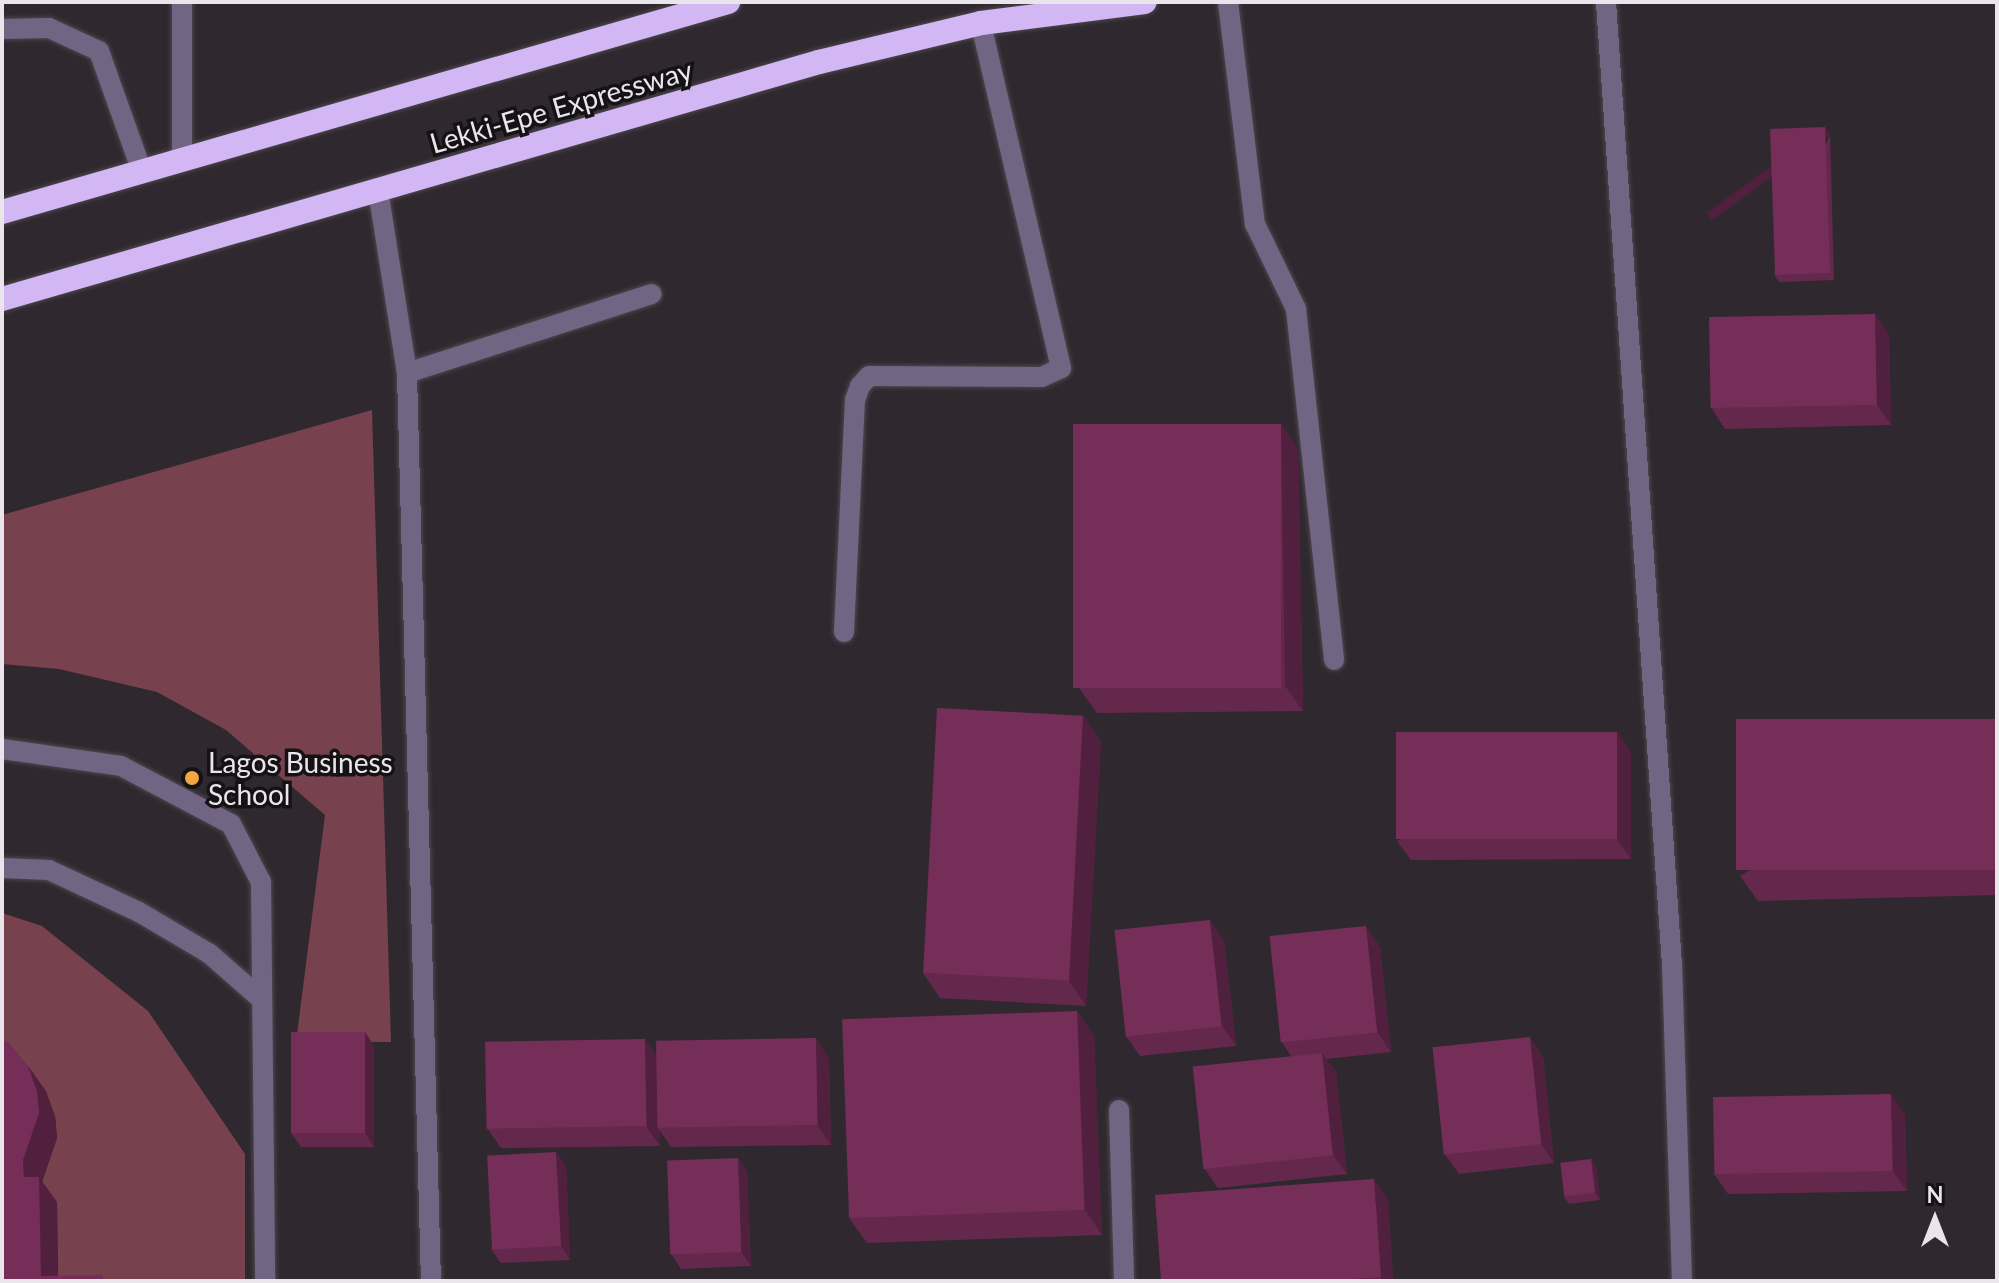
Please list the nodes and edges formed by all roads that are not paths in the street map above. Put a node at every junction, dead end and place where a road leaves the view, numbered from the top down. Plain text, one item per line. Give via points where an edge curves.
1 (182, 2) edge
2 (728, 2) edge
3 (1145, 2) edge
4 (1228, 2) edge
5 (1606, 2) edge
6 (693, 7) edge
7 (981, 23) junction
8 (2, 29) edge
9 (182, 160) junction
10 (142, 172) junction
11 (378, 190) junction
12 (2, 212) edge
13 (652, 294) dead end
14 (2, 299) edge
15 (407, 373) junction
16 (844, 632) dead end
17 (1334, 660) dead end
18 (2, 749) edge
19 (2, 868) edge
20 (259, 997) junction
21 (1119, 1110) dead end
22 (265, 1281) edge
23 (431, 1281) edge
24 (1124, 1281) edge
25 (1682, 1281) edge

1 - 9 street
2 - 6 highway, Lekki-Epe Expressway
3 - 7 highway, Lekki-Epe Expressway
4 - 17 street via 1255,224 1296,309
5 - 25 street via 1672,964
6 - 9 highway, Lekki-Epe Expressway
7 - 11 highway, Lekki-Epe Expressway via 819,62
7 - 16 street via 1061,368 1042,377 869,376 860,386 855,400
8 - 10 street via 49,28 99,51
9 - 10 highway, Lekki-Epe Expressway
10 - 12 highway, Lekki-Epe Expressway
11 - 14 highway, Lekki-Epe Expressway
11 - 15 street
13 - 15 street
15 - 23 street
18 - 20 street via 121,766 231,824 261,882
19 - 20 street via 49,870 139,912 210,954
20 - 22 street
21 - 24 street

